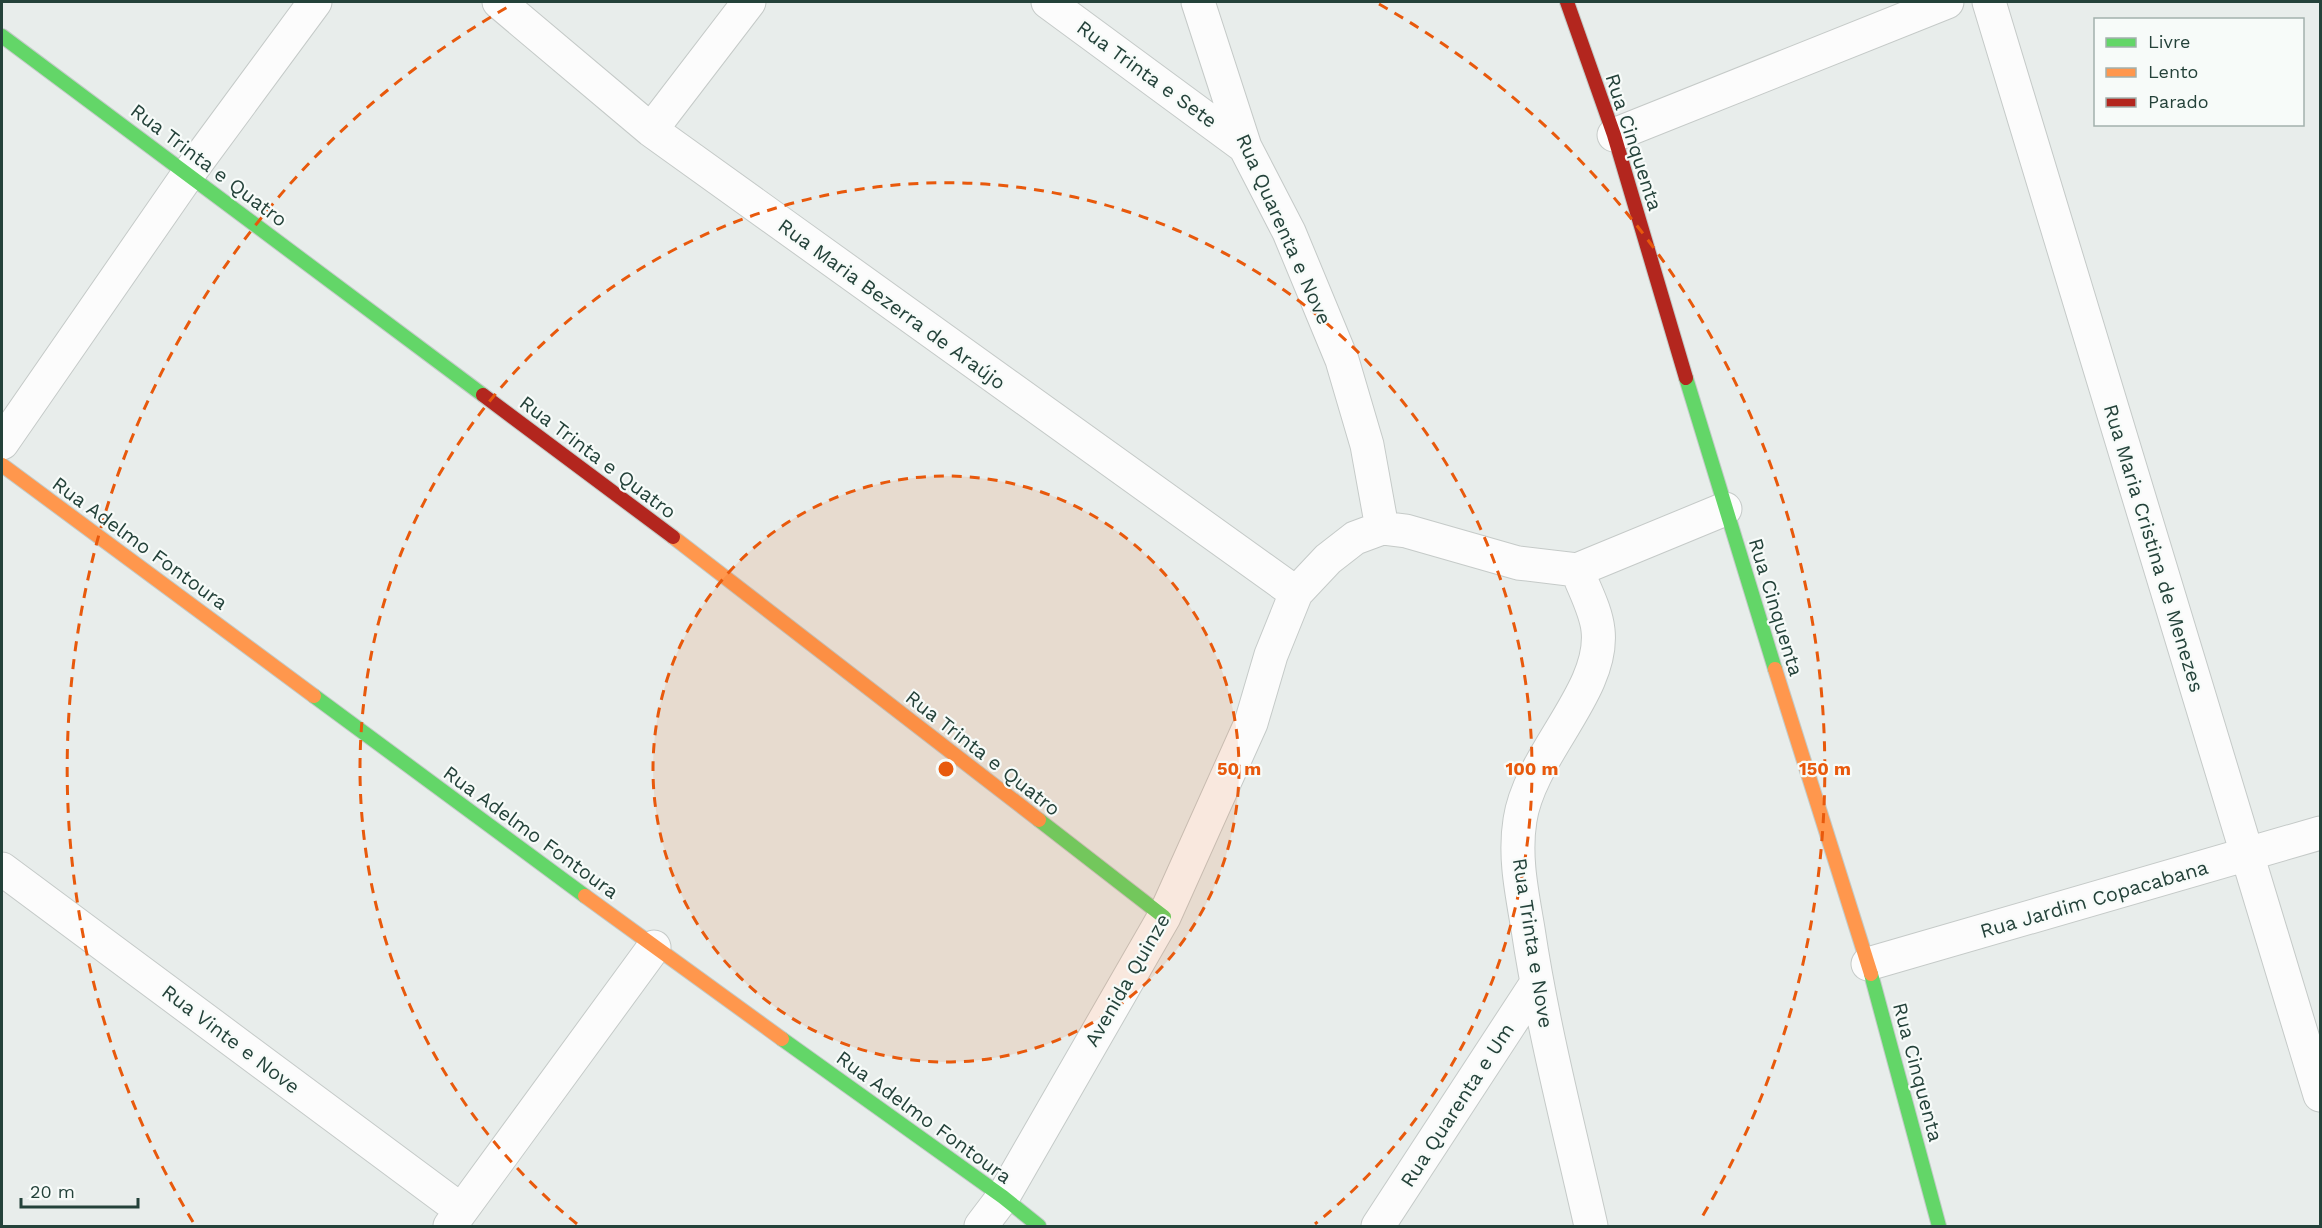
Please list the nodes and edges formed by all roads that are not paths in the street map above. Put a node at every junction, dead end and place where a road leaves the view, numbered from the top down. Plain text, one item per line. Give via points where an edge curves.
1 (315, 2) edge
2 (499, 2) edge
3 (749, 2) edge
4 (1048, 2) edge
5 (1198, 2) edge
6 (1567, 2) edge
7 (1947, 2) edge
8 (1989, 2) edge
9 (2, 36) edge
10 (651, 130) junction
11 (1614, 135) junction
12 (1245, 147) junction
13 (189, 173) junction
14 (2, 443) edge
15 (2, 465) edge
16 (1725, 509) junction
17 (1382, 528) junction
18 (1577, 570) junction
19 (1296, 593) junction
20 (2320, 833) edge
21 (2247, 855) junction
22 (2, 869) edge
23 (1164, 917) junction
24 (654, 947) junction
25 (1868, 964) junction
26 (1536, 984) junction
27 (2320, 1095) edge
28 (1003, 1197) junction
29 (455, 1218) edge
30 (981, 1227) edge
31 (1039, 1227) edge
32 (1378, 1227) edge
33 (1591, 1227) edge
34 (1939, 1227) edge

1 - 13 street
2 - 10 street, Rua Maria Bezerra de Araújo
3 - 10 street
4 - 12 street, Rua Trinta e Sete
5 - 12 street, Rua Quarenta e Nove
6 - 11 street, Rua Cinquenta
7 - 11 street
8 - 21 street, Rua Maria Cristina de Menezes
9 - 13 street, Rua Trinta e Quatro
10 - 19 street, Rua Maria Bezerra de Araújo
11 - 16 street, Rua Cinquenta
12 - 17 street, Rua Quarenta e Nove via 1289,232 1342,360 1367,445
13 - 14 street
13 - 23 street, Rua Trinta e Quatro via 645,516
15 - 24 street, Rua Adelmo Fontoura
16 - 18 street
16 - 25 street, Rua Cinquenta
17 - 18 street via 1518,562
17 - 19 street via 1355,538 1328,559
18 - 26 street, Rua Trinta e Nove via 1598,629 1598,657 1590,679 1548,749 1520,820 1518,861
19 - 23 street, Avenida Quinze via 1271,655 1251,723
20 - 21 street, Rua Jardim Copacabana
21 - 25 street, Rua Jardim Copacabana
21 - 27 street, Rua Maria Cristina de Menezes
22 - 29 street, Rua Vinte e Nove
23 - 28 street, Avenida Quinze
24 - 28 street, Rua Adelmo Fontoura
24 - 29 street
25 - 34 street, Rua Cinquenta
26 - 32 street, Rua Quarenta e Um
26 - 33 street, Rua Trinta e Nove
28 - 30 street, Avenida Quinze
28 - 31 street, Rua Adelmo Fontoura

